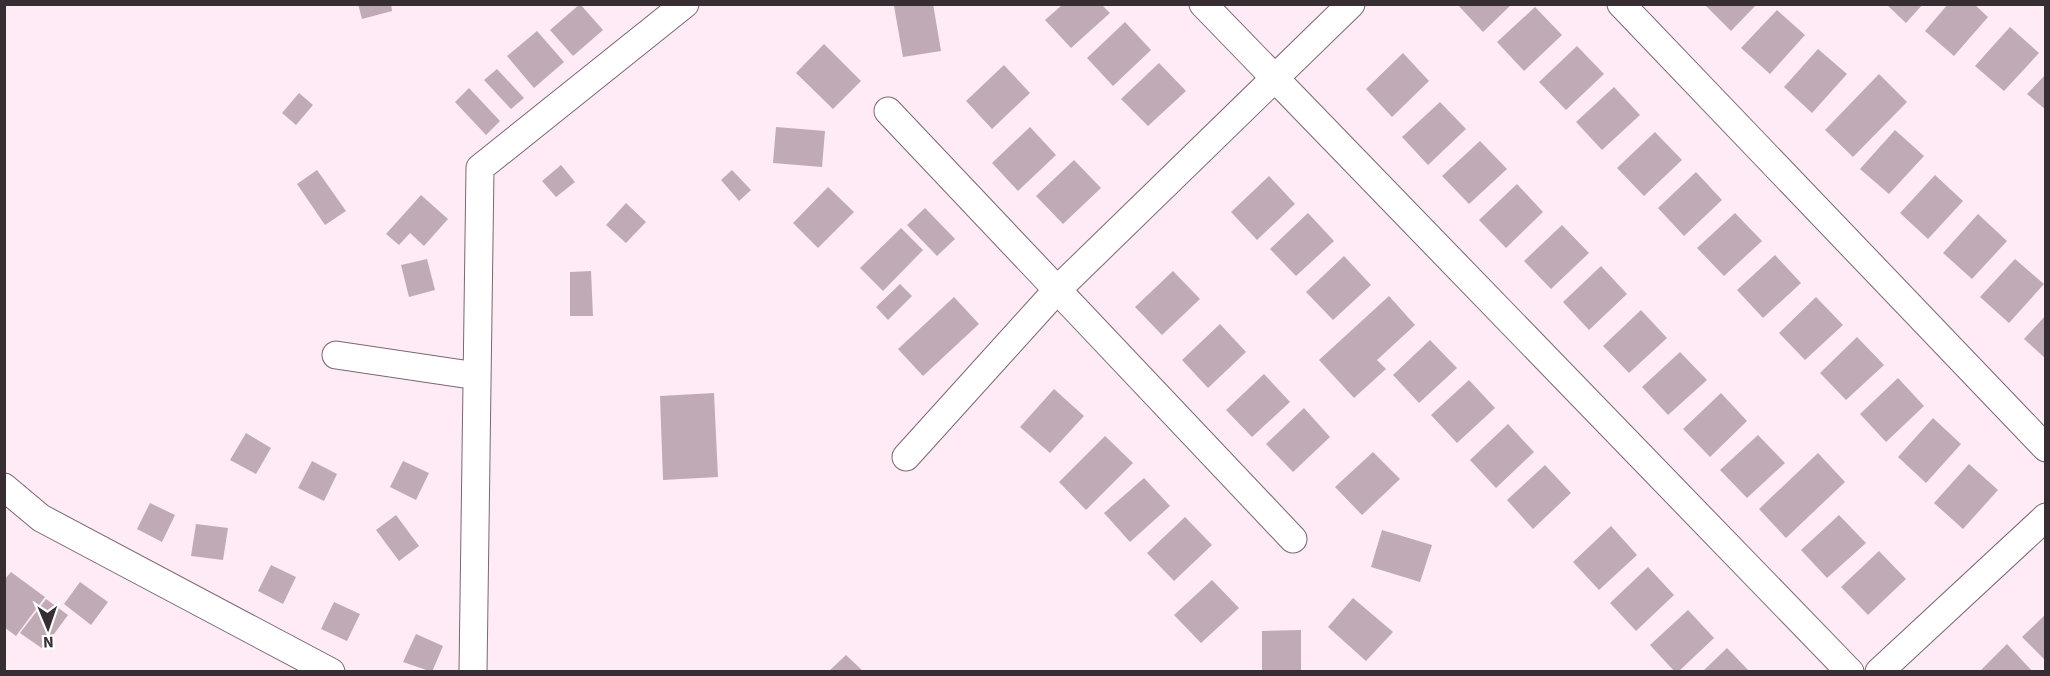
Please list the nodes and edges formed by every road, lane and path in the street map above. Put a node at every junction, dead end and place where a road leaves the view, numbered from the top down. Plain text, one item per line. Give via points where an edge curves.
1 (685, 4) edge
2 (1203, 4) edge
3 (1351, 4) edge
4 (1621, 4) edge
5 (1275, 78) junction
6 (888, 111) dead end
7 (1057, 290) junction
8 (336, 355) dead end
9 (477, 376) junction
10 (2046, 448) edge
11 (906, 457) dead end
12 (4, 487) edge
13 (2046, 518) edge
14 (1293, 539) dead end
15 (331, 672) edge
16 (473, 672) edge
17 (1850, 672) edge
18 (1879, 672) edge

1 - 9 street via 480,168
2 - 5 street
3 - 5 street
4 - 10 street
5 - 7 street
5 - 17 street
6 - 7 street
7 - 11 street
7 - 14 street
8 - 9 street
9 - 16 street
12 - 15 street via 41,518
13 - 18 street

